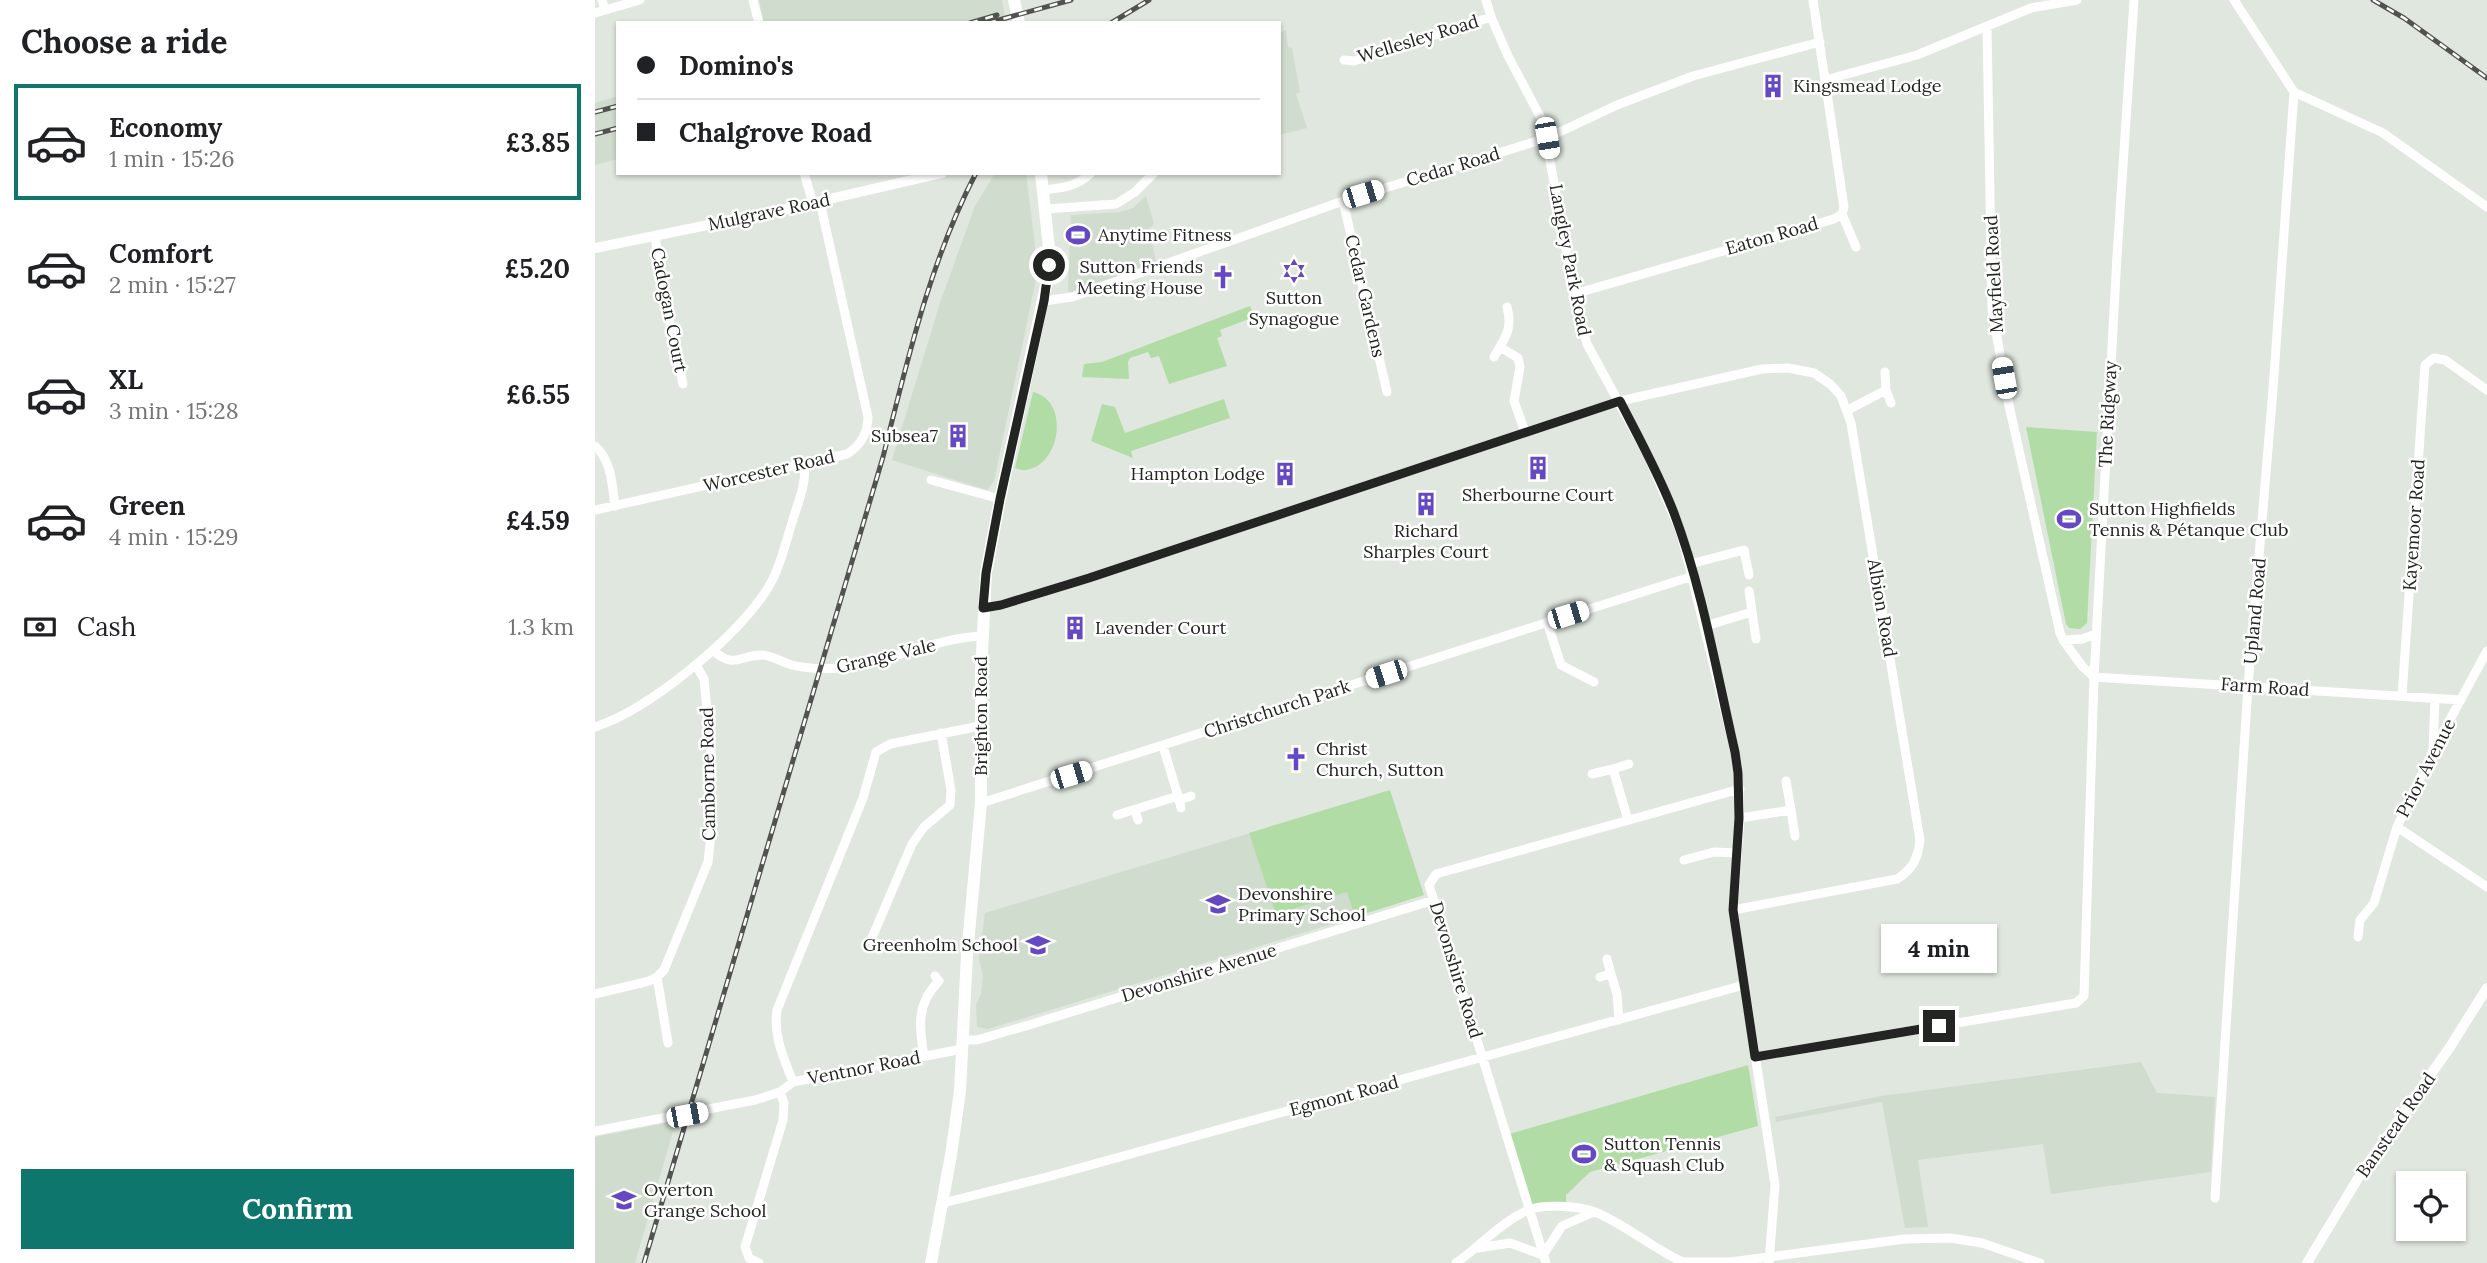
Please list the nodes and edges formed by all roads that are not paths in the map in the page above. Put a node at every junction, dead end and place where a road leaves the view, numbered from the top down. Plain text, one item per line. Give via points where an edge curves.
1 (602, 0) edge
2 (640, 0) edge
3 (753, 0) edge
4 (1014, 0) edge
5 (1486, 0) edge
6 (1813, 0) edge
7 (2077, 0) edge
8 (2134, 0) edge
9 (2234, 0) edge
10 (605, 10) junction
11 (595, 13) edge
12 (1490, 17) junction
13 (758, 21) edge
14 (1019, 21) edge
15 (1987, 27) junction
16 (1820, 42) junction
17 (1344, 60) dead end
18 (1825, 80) junction
19 (2294, 92) junction
20 (1547, 138) junction
21 (805, 175) edge
22 (933, 175) edge
23 (1041, 175) edge
24 (1089, 175) edge
25 (1152, 175) edge
26 (1043, 190) junction
27 (1343, 201) junction
28 (817, 202) junction
29 (2487, 207) edge
30 (1046, 209) junction
31 (1842, 214) junction
32 (655, 236) junction
33 (1856, 247) dead end
34 (595, 248) edge
35 (1574, 294) junction
36 (1044, 301) junction
37 (1507, 307) dead end
38 (1500, 347) junction
39 (1494, 357) dead end
40 (1885, 372) dead end
41 (683, 384) dead end
42 (1886, 390) junction
43 (2487, 390) edge
44 (1387, 392) dead end
45 (1620, 401) junction
46 (1891, 403) dead end
47 (1848, 410) junction
48 (1525, 432) junction
49 (595, 446) edge
50 (804, 464) junction
51 (931, 480) dead end
52 (1000, 499) junction
53 (615, 506) junction
54 (595, 510) edge
55 (1690, 564) junction
56 (1749, 575) dead end
57 (1693, 576) junction
58 (1749, 591) dead end
59 (983, 608) junction
60 (1752, 612) junction
61 (1547, 622) junction
62 (1705, 626) junction
63 (2096, 634) junction
64 (982, 636) junction
65 (1756, 639) dead end
66 (2063, 640) junction
67 (713, 650) junction
68 (2487, 651) edge
69 (696, 665) junction
70 (2094, 677) junction
71 (1594, 682) dead end
72 (2248, 686) junction
73 (2402, 696) junction
74 (2435, 699) junction
75 (2461, 700) junction
76 (980, 726) junction
77 (595, 727) edge
78 (941, 733) junction
79 (1163, 746) junction
80 (2433, 751) junction
81 (1629, 764) dead end
82 (1613, 769) junction
83 (1592, 774) dead end
84 (1786, 781) dead end
85 (1739, 789) junction
86 (1191, 796) dead end
87 (1179, 801) junction
88 (981, 803) junction
89 (1135, 810) junction
90 (1791, 810) junction
91 (1117, 815) dead end
92 (1739, 818) junction
93 (1138, 820) dead end
94 (1628, 820) junction
95 (2396, 827) junction
96 (1795, 836) dead end
97 (1737, 853) junction
98 (1684, 860) dead end
99 (820, 876) dead end
100 (829, 880) junction
101 (2487, 887) edge
102 (1434, 900) junction
103 (1733, 910) junction
104 (2358, 937) dead end
105 (871, 940) dead end
106 (1607, 959) dead end
107 (1611, 974) junction
108 (935, 976) dead end
109 (657, 977) junction
110 (1600, 977) dead end
111 (1744, 985) junction
112 (2487, 988) edge
113 (595, 994) edge
114 (1619, 1020) junction
115 (668, 1043) dead end
116 (962, 1045) junction
117 (924, 1056) junction
118 (1755, 1057) junction
119 (1483, 1058) junction
120 (793, 1083) junction
121 (780, 1092) junction
122 (595, 1131) edge
123 (2215, 1198) dead end
124 (943, 1203) junction
125 (1529, 1209) junction
126 (1595, 1212) junction
127 (1477, 1248) junction
128 (1544, 1259) edge
129 (1769, 1259) edge
130 (1685, 1262) edge
131 (758, 1263) edge
132 (931, 1263) edge
133 (1456, 1263) edge
134 (2037, 1263) edge
135 (2307, 1263) edge

1 - 10 street
2 - 10 street
3 - 13 street
4 - 14 main road
5 - 12 street, Langley Park Road
6 - 16 street, Eaton Road
7 - 15 street via 2032,8
8 - 63 street, The Ridgway
9 - 19 street
10 - 11 street
12 - 17 street, Wellesley Road via 1354,61
12 - 20 street, Langley Park Road via 1536,106
15 - 18 street via 1917,55
15 - 66 street, Mayfield Road via 1992,309 2008,401
16 - 18 street, Eaton Road
16 - 20 street, Cedar Road via 1683,79
18 - 31 street, Eaton Road
19 - 29 street via 2383,133
19 - 72 street, Upland Road
20 - 27 street, Cedar Road
20 - 35 street, Langley Park Road
21 - 28 street, Worcester Road
22 - 28 street, Mulgrave Road
23 - 26 main road, Brighton Road
24 - 26 street via 1067,188
25 - 30 street via 1116,204
26 - 30 main road, Brighton Road
27 - 36 street, Cedar Road via 1099,288
27 - 44 street, Cedar Gardens
28 - 32 street, Mulgrave Road
28 - 50 street, Worcester Road via 869,422 851,452
30 - 36 main road, Brighton Road via 1049,250
31 - 33 street
31 - 35 street, Eaton Road
32 - 34 street, Mulgrave Road
32 - 41 street, Cadogan Court
35 - 45 street, Langley Park Road via 1587,344
36 - 52 main road, Brighton Road
37 - 38 street via 1511,320
38 - 39 street
38 - 48 street via 1518,358 1514,401
40 - 42 street
42 - 46 street
42 - 47 street
43 - 73 street, Kayemoor Road via 2445,360 2434,358 2425,365
45 - 47 street, Albion Road via 1762,369 1788,368 1814,373 1830,384
45 - 48 street, Albion Road
45 - 55 street, Langley Park Road via 1662,485
47 - 103 street, Albion Road via 1919,849 1912,867 1897,879
48 - 59 street, Albion Road via 1089,578
49 - 53 street via 610,472
50 - 53 street, Worcester Road
50 - 67 street via 800,496 769,585
51 - 52 street
52 - 59 main road, Brighton Road
53 - 54 street, Worcester Road
55 - 56 street via 1743,545
55 - 57 street, Langley Park Road
57 - 61 street, Christchurch Park
57 - 62 street, Langley Park Road
58 - 60 street
59 - 64 main road, Brighton Road
60 - 62 street
60 - 65 street
61 - 71 street via 1561,665
61 - 79 street, Christchurch Park
62 - 85 street, Langley Park Road via 1735,752
63 - 66 street
63 - 70 street, The Ridgway
64 - 67 street, Grange Vale via 828,668 796,666 761,655 733,662
64 - 76 main road, Brighton Road
66 - 70 street, Mayfield Road
67 - 69 street
68 - 75 street, Prior Avenue
69 - 77 street via 650,698
69 - 109 street, Camborne Road via 704,679 711,753 708,862 664,970
70 - 72 street, Farm Road
70 - 118 street, The Ridgway via 2084,996 2076,1003 2045,1009
72 - 73 street, Farm Road
72 - 123 street, Upland Road
73 - 74 street, Farm Road
74 - 75 street, Farm Road
74 - 80 street
75 - 80 street, Prior Avenue
76 - 78 street
76 - 88 main road, Brighton Road
78 - 100 street via 876,752
78 - 105 street via 950,805 912,844
79 - 87 street
79 - 88 street, Christchurch Park
80 - 95 street, Prior Avenue
81 - 82 street
82 - 83 street
82 - 94 street
84 - 90 street
85 - 92 street, Langley Park Road
85 - 94 street, Devonshire Road
86 - 87 street
87 - 89 street
88 - 116 main road, Brighton Road
89 - 91 street
89 - 93 street
90 - 92 street
90 - 96 street
92 - 97 street, Langley Park Road
94 - 102 street, Devonshire Road via 1436,874 1429,885
95 - 101 street, Prior Avenue
95 - 104 street via 2374,903 2360,920
97 - 98 street via 1714,852
97 - 103 street, Langley Park Road
99 - 100 street
100 - 120 street via 777,1010 778,1042
102 - 116 street, Devonshire Avenue
102 - 119 street, Devonshire Road
103 - 111 street, Langley Park Road
106 - 107 street
107 - 110 street
107 - 114 street
108 - 117 street via 939,981 920,1013
109 - 113 street
109 - 115 street
111 - 114 street, Egmont Road
111 - 118 street, Langley Park Road
112 - 135 street, Banstead Road via 2360,1175
114 - 119 street, Egmont Road
116 - 117 street, Ventnor Road
116 - 124 main road, Brighton Road
117 - 120 street, Ventnor Road
118 - 129 street, Langley Park Road via 1775,1185
119 - 124 street, Egmont Road
119 - 125 street, Devonshire Road
120 - 121 street, Ventnor Road
121 - 122 street, Ventnor Road
121 - 131 street via 783,1120 745,1247 749,1258
124 - 132 main road, Brighton Road
125 - 126 street via 1566,1207
125 - 127 street via 1502,1224
125 - 128 street, Devonshire Road
126 - 128 street via 1562,1226
126 - 130 street
127 - 128 street via 1510,1243
127 - 133 street
129 - 130 street
129 - 134 street via 1905,1239 1950,1238 1982,1243

